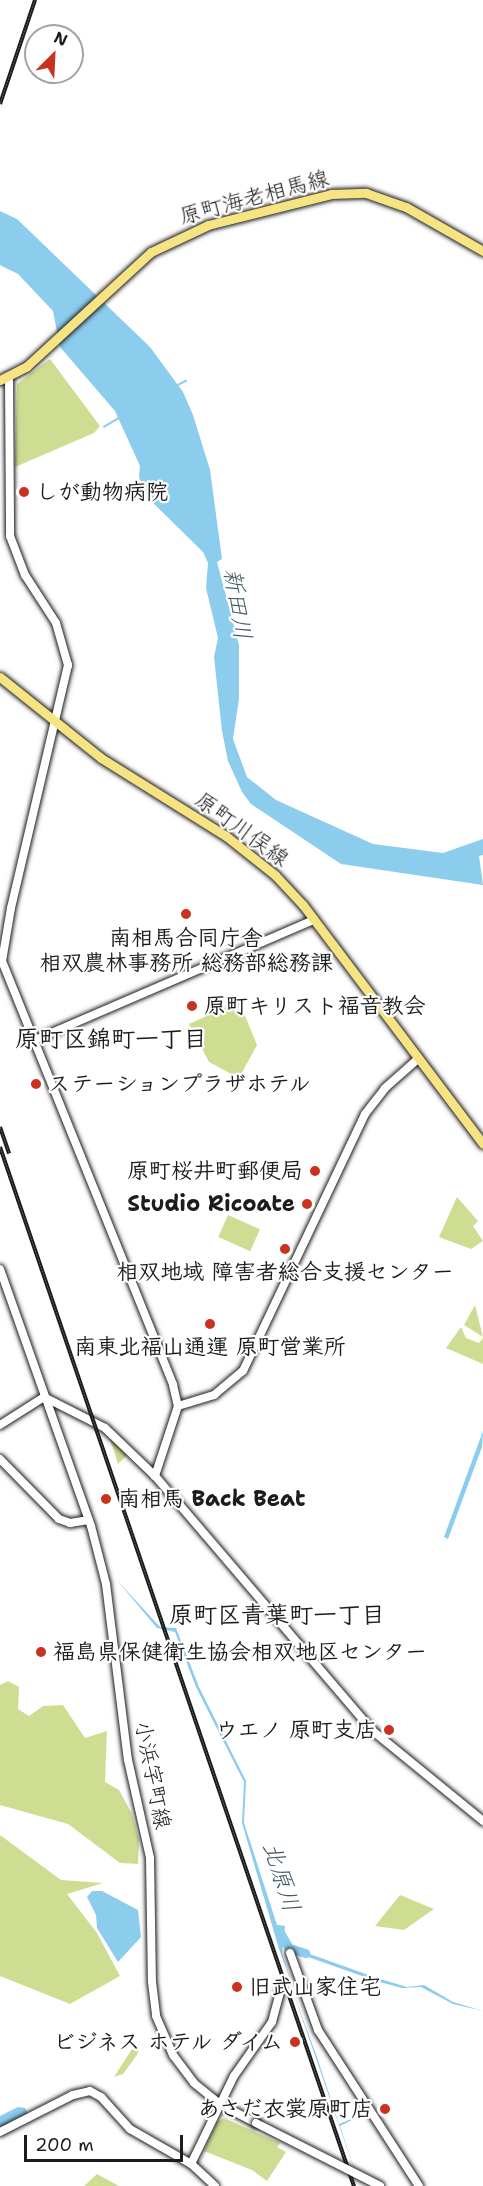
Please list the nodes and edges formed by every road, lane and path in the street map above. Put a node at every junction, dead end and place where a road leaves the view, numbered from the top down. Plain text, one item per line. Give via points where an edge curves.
1 (483, 251) edge
2 (5, 379) edge
3 (0, 677) edge
4 (57, 723) junction
5 (314, 920) junction
6 (35, 1040) junction
7 (419, 1058) junction
8 (483, 1144) edge
9 (0, 1269) edge
10 (44, 1396) junction
11 (178, 1406) junction
12 (0, 1425) edge
13 (0, 1459) edge
14 (154, 1476) junction
15 (89, 1520) junction
16 (483, 1821) edge
17 (290, 1953) dead end
18 (281, 1988) dead end
19 (220, 2104) junction
20 (0, 2132) edge
21 (191, 2164) junction
22 (215, 2186) edge
23 (380, 2186) edge
24 (418, 2186) edge

1 - 2 main road, 原町海老相馬線 via 396,202 366,193 339,193 186,233 157,248 47,349
2 - 4 street via 10,536 25,575 64,640 67,675
3 - 4 main road, 原町川俣線
4 - 5 main road, 原町川俣線 via 139,784 243,849 275,875
4 - 6 street via 2,950 2,961
5 - 6 street
5 - 7 main road, 原町川俣線
6 - 11 street via 166,1366
7 - 8 main road, 原町川俣線
7 - 11 street via 385,1088 365,1114 243,1371 214,1395
9 - 10 street, 小浜字町線
10 - 12 street
10 - 14 street via 101,1425
10 - 15 street, 小浜字町線
11 - 14 street
13 - 15 street via 58,1519 70,1523
14 - 16 street via 375,1732
15 - 19 street, 小浜字町線 via 106,1584 128,1760 150,1858 155,2010 178,2064
17 - 24 street via 318,2030
18 - 19 street via 281,2000 272,2022 238,2069
19 - 21 street
19 - 23 street, 小浜字町線, bridge
20 - 21 street via 90,2091 101,2097 129,2129
21 - 22 street

